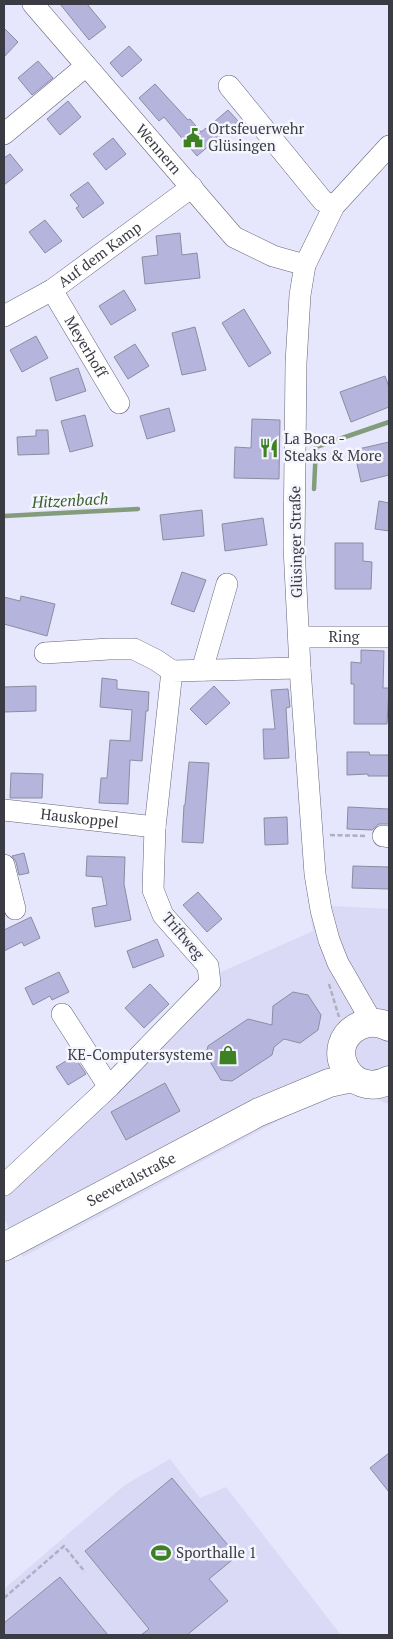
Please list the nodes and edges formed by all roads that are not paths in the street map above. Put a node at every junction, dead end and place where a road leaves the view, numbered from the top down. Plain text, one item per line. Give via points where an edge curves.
1 (33, 4) edge
2 (86, 66) junction
3 (229, 86) dead end
4 (4, 134) edge
5 (389, 146) edge
6 (192, 187) junction
7 (334, 206) junction
8 (305, 265) junction
9 (52, 290) junction
10 (4, 316) edge
11 (119, 403) dead end
12 (227, 584) dead end
13 (389, 637) edge
14 (299, 638) junction
15 (45, 653) dead end
16 (300, 668) junction
17 (202, 670) junction
18 (172, 671) junction
19 (4, 810) edge
20 (155, 827) junction
21 (4, 865) edge
22 (15, 910) dead end
23 (62, 1014) dead end
24 (371, 1026) edge
25 (347, 1067) junction
26 (386, 1086) edge
27 (109, 1087) junction
28 (4, 1185) edge
29 (5, 1242) edge

1 - 2 street, Wennern
2 - 4 street
2 - 6 street, Wennern
3 - 7 street via 323,201
5 - 7 street, Glüsinger Straße
6 - 8 street, Wennern via 234,237 273,256
6 - 9 street, Auf dem Kamp
7 - 8 street, Glüsinger Straße
8 - 14 street, Glüsinger Straße via 296,364 294,548
9 - 10 street, Auf dem Kamp
9 - 11 street, Meyerhoff
12 - 17 street
13 - 14 street, Ring
14 - 16 street, Glüsinger Straße
15 - 18 street via 134,649
16 - 17 street
16 - 24 street, Glüsinger Straße via 314,874 321,910 338,963
17 - 18 street
18 - 20 street, Triftweg
19 - 20 street, Hauskoppel
20 - 27 street, Triftweg via 152,890 163,914 208,966 210,983
21 - 22 street
23 - 27 street
24 - 25 main road, Glüsinger Straße via 346,1037 342,1046
25 - 26 main road via 361,1083
25 - 29 main road, Seevetalstraße via 325,1070 260,1112
27 - 28 street, Triftweg

